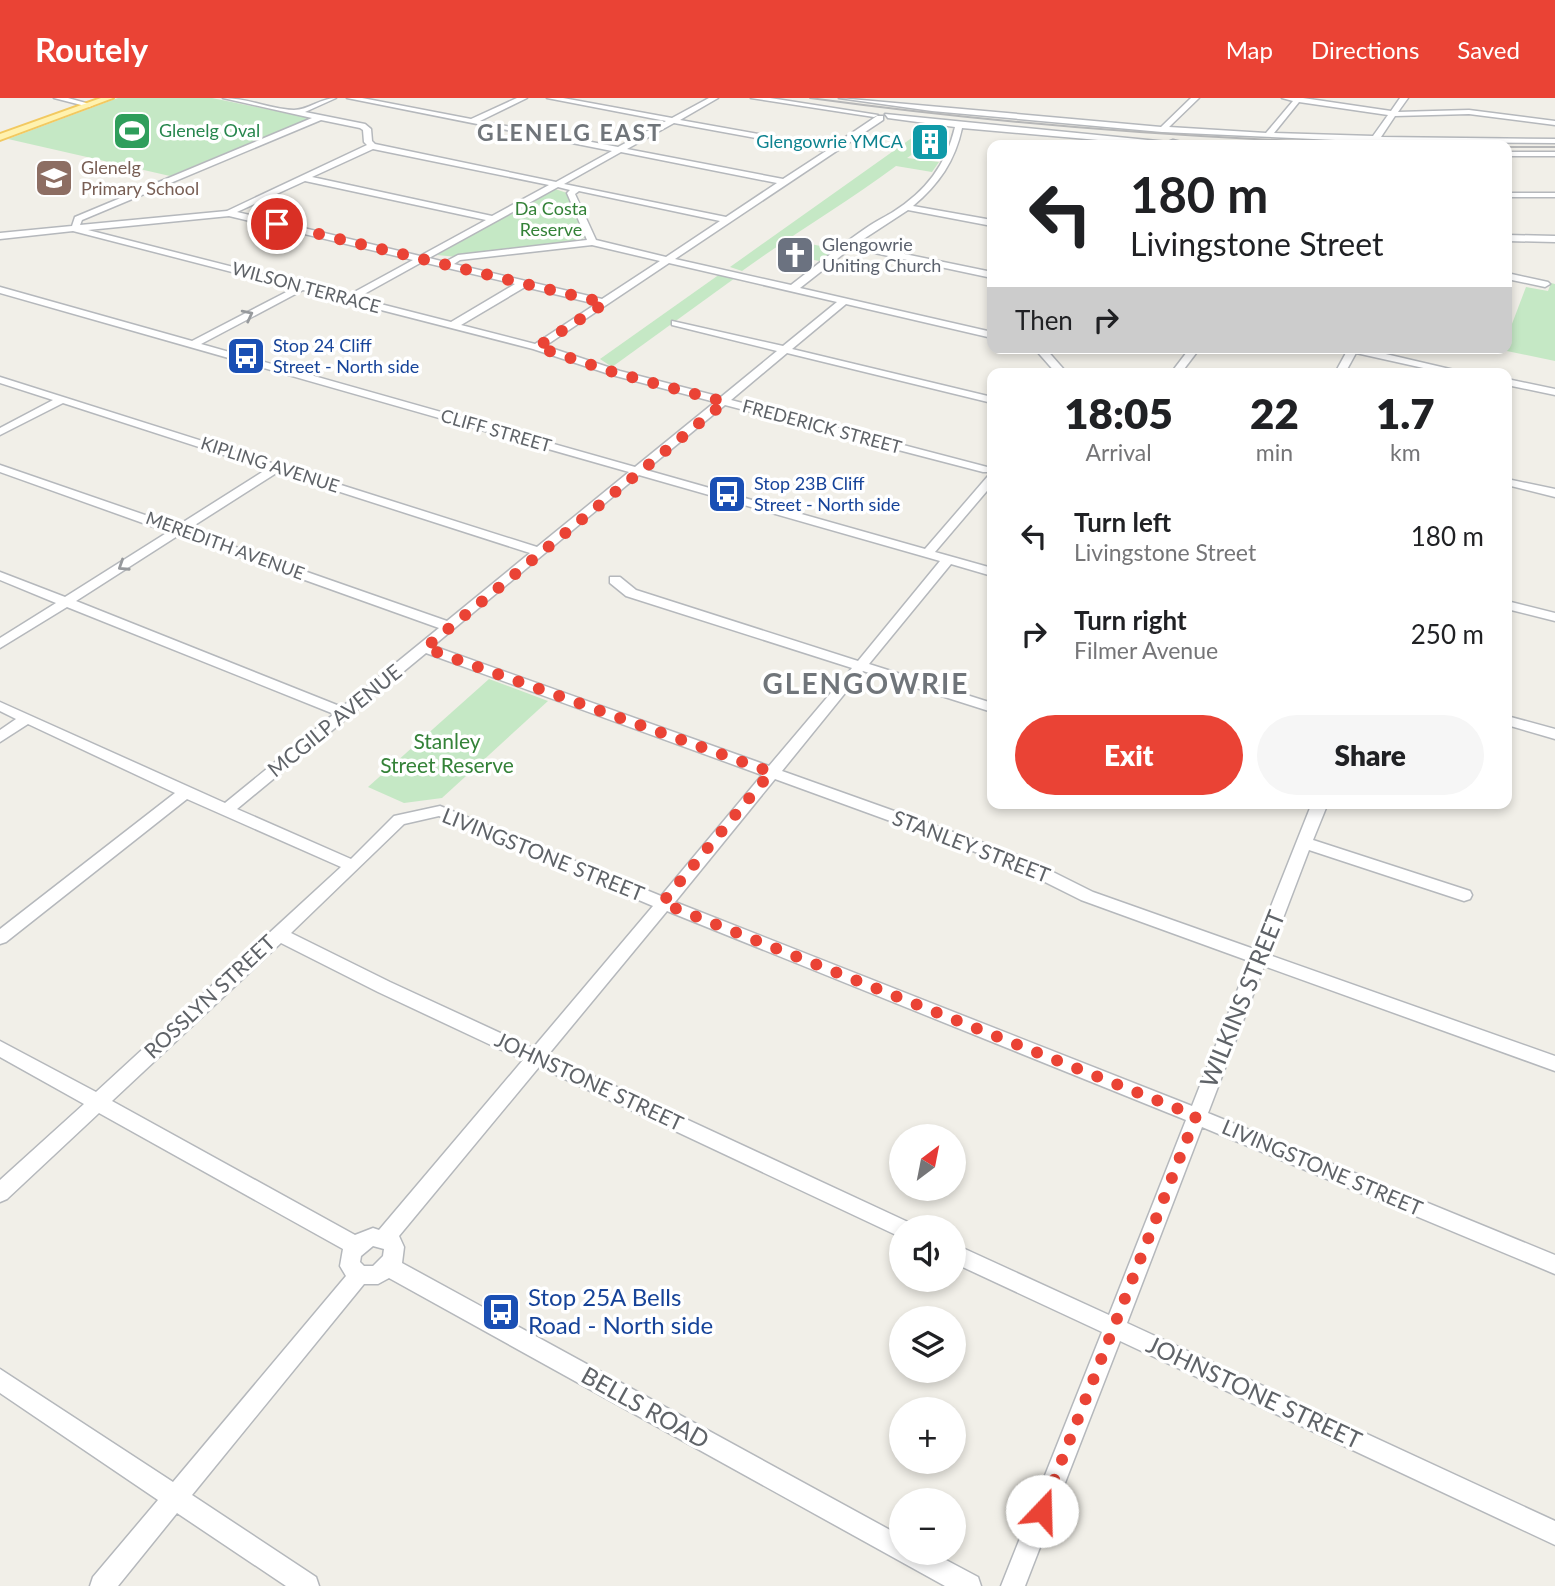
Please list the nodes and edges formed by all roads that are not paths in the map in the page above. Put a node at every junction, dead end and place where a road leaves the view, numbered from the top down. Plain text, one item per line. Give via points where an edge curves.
1 (58, 98) edge
2 (98, 98) edge
3 (108, 98) edge
4 (227, 98) edge
5 (332, 98) edge
6 (351, 98) edge
7 (523, 98) edge
8 (551, 98) edge
9 (714, 98) edge
10 (755, 98) edge
11 (843, 98) edge
12 (900, 98) edge
13 (1192, 98) edge
14 (1286, 98) edge
15 (1404, 98) edge
16 (1299, 99) edge
17 (86, 104) junction
18 (890, 104) junction
19 (298, 112) junction
20 (1393, 114) junction
21 (880, 115) junction
22 (321, 117) junction
23 (673, 120) junction
24 (473, 121) junction
25 (1555, 123) edge
26 (959, 125) junction
27 (1162, 130) junction
28 (0, 135) edge
29 (1070, 136) junction
30 (1267, 136) junction
31 (1069, 140) edge
32 (1113, 140) edge
33 (1379, 140) joint
34 (1512, 141) edge
35 (1555, 141) edge
36 (372, 146) junction
37 (619, 150) junction
38 (834, 150) junction
39 (1512, 154) edge
40 (1555, 154) edge
41 (304, 178) junction
42 (785, 182) junction
43 (557, 184) junction
44 (578, 188) junction
45 (1512, 195) edge
46 (1555, 195) edge
47 (905, 207) junction
48 (229, 213) junction
49 (493, 219) junction
50 (728, 220) junction
51 (987, 222) edge
52 (75, 229) junction
53 (0, 236) edge
54 (1512, 238) edge
55 (1555, 239) edge
56 (592, 242) junction
57 (848, 245) junction
58 (421, 259) junction
59 (670, 259) junction
60 (447, 265) junction
61 (812, 273) junction
62 (987, 274) edge
63 (1512, 277) edge
64 (760, 280) junction
65 (524, 283) junction
66 (1545, 284) dead end
67 (302, 287) junction
68 (792, 289) junction
69 (0, 290) edge
70 (348, 299) junction
71 (844, 301) junction
72 (605, 303) junction
73 (675, 324) dead end
74 (452, 326) junction
75 (987, 334) edge
76 (194, 344) junction
77 (537, 347) junction
78 (785, 350) junction
79 (1045, 354) edge
80 (1373, 354) edge
81 (1057, 368) edge
82 (1439, 368) edge
83 (0, 380) edge
84 (1512, 383) edge
85 (1555, 392) edge
86 (63, 399) junction
87 (987, 399) edge
88 (725, 402) junction
89 (0, 432) edge
90 (278, 467) junction
91 (0, 468) edge
92 (639, 471) junction
93 (987, 472) edge
94 (987, 478) edge
95 (1512, 483) edge
96 (1555, 493) edge
97 (179, 530) junction
98 (540, 552) junction
99 (927, 554) junction
100 (948, 560) junction
101 (987, 571) edge
102 (0, 576) edge
103 (615, 580) dead end
104 (67, 602) junction
105 (1512, 606) edge
106 (1555, 617) edge
107 (450, 627) junction
108 (0, 644) edge
109 (425, 648) junction
110 (863, 666) junction
111 (0, 706) edge
112 (987, 706) edge
113 (345, 713) junction
114 (27, 718) junction
115 (1512, 721) edge
116 (1555, 734) edge
117 (0, 737) edge
118 (771, 772) junction
119 (186, 792) junction
120 (1318, 809) edge
121 (226, 810) junction
122 (425, 812) joint
123 (1305, 843) junction
124 (353, 866) junction
125 (1464, 895) dead end
126 (662, 903) junction
127 (279, 934) junction
128 (0, 938) edge
129 (1259, 957) junction
130 (0, 1048) edge
131 (536, 1057) junction
132 (1555, 1064) edge
133 (95, 1103) junction
134 (1196, 1116) junction
135 (0, 1193) edge
136 (889, 1222) edge
137 (385, 1238) junction
138 (356, 1246) junction
139 (966, 1258) edge
140 (1555, 1265) edge
141 (389, 1267) junction
142 (359, 1275) junction
143 (1115, 1328) junction
144 (0, 1380) edge
145 (174, 1497) junction
146 (1555, 1533) edge
147 (889, 1542) edge
148 (931, 1565) edge
149 (102, 1586) edge
150 (307, 1586) edge
151 (969, 1586) edge
152 (1013, 1586) edge

1 - 17 street
2 - 17 main road
3 - 17 main road
4 - 19 street
5 - 19 street
6 - 24 street
7 - 24 street
8 - 23 street
9 - 23 street
10 - 21 street
11 - 18 street
12 - 18 street
13 - 27 street
14 - 16 street
15 - 20 street
16 - 20 street
16 - 30 street
17 - 28 main road
18 - 21 street
18 - 27 street
19 - 22 street
20 - 25 street via 1469,113
20 - 33 street via 1377,136
21 - 26 street
21 - 38 street
22 - 36 street via 365,127
22 - 52 street via 78,219
23 - 37 street
23 - 38 street
24 - 37 street
26 - 29 street
26 - 47 street via 944,169
27 - 30 street
29 - 31 street
29 - 32 street
30 - 33 street
34 - 35 street
36 - 41 street
36 - 43 street
37 - 42 street
37 - 43 street
38 - 42 street
39 - 40 street
41 - 48 street
41 - 49 street
42 - 50 street
43 - 44 street
43 - 49 street
44 - 50 street
44 - 56 street via 571,193
45 - 46 street
47 - 51 street
47 - 57 street
48 - 52 street
48 - 58 street
49 - 58 street
50 - 59 street
52 - 53 street
52 - 67 street, WILSON TERRACE
54 - 55 street
56 - 59 street
56 - 60 street via 458,258
57 - 61 street
57 - 62 street
58 - 60 street
58 - 70 street
59 - 64 street
59 - 72 street
60 - 65 street
61 - 64 street
61 - 68 street
63 - 66 street
64 - 68 street
65 - 72 street
65 - 74 street
67 - 70 street, WILSON TERRACE
76 -> 67 street
68 - 71 street
69 - 76 street, CLIFF STREET
70 - 74 street, WILSON TERRACE
71 - 75 street
71 - 78 street, MCGILP AVENUE
72 - 77 street
73 - 78 street
74 - 77 street, WILSON TERRACE
76 - 92 street, CLIFF STREET
77 - 88 street, FREDERICK STREET
78 - 87 street
78 - 88 street, MCGILP AVENUE
79 - 81 street
80 - 82 street
83 - 86 street, KIPLING AVENUE
84 - 85 street
86 - 89 street
86 - 90 street, KIPLING AVENUE
88 - 92 street, MCGILP AVENUE
88 - 93 street, FREDERICK STREET
90 - 97 street
90 - 98 street, KIPLING AVENUE
91 - 97 street, MEREDITH AVENUE
92 - 98 street, MCGILP AVENUE
92 - 99 street, CLIFF STREET
94 - 99 street
95 - 96 street
97 -> 104 street
97 - 107 street, MEREDITH AVENUE
98 - 107 street, MCGILP AVENUE
99 - 100 street, CLIFF STREET
100 - 101 street, CLIFF STREET
100 - 110 street
102 - 104 street
103 - 110 street via 631,593
104 - 108 street
104 - 113 street
105 - 106 street
107 - 109 street, MCGILP AVENUE
109 - 113 street, MCGILP AVENUE
109 - 118 street, STANLEY STREET
110 - 112 street
110 - 118 street
111 - 114 street
113 - 121 street, MCGILP AVENUE
114 - 117 street
114 - 119 street
115 - 116 street
118 - 126 street
118 - 129 street, STANLEY STREET via 1017,861 1087,896
119 - 121 street
119 - 128 street
120 - 123 street, WILKINS STREET
121 - 124 street
122 - 124 street, ROSSLYN STREET via 399,820
122 - 126 street, LIVINGSTONE STREET via 440,811
123 - 125 street
123 - 129 street, WILKINS STREET
124 - 127 street, ROSSLYN STREET
126 - 131 street
126 - 134 street, LIVINGSTONE STREET
127 - 131 street, JOHNSTONE STREET
127 - 133 street, ROSSLYN STREET
129 - 132 street, STANLEY STREET
129 - 134 street, WILKINS STREET
130 - 133 street
131 - 136 street, JOHNSTONE STREET
131 - 137 street
133 - 135 street, ROSSLYN STREET
133 - 138 street
134 - 140 street, LIVINGSTONE STREET
134 - 143 street, WILKINS STREET
137 - 138 street via 367,1238
137 - 141 street via 394,1247
138 - 142 street via 350,1259
139 - 143 street, JOHNSTONE STREET
141 - 142 street via 378,1275
141 - 147 street, BELLS ROAD
142 - 145 street
143 - 146 street, JOHNSTONE STREET
143 - 152 street, WILKINS STREET
144 - 145 street
145 - 149 street
145 - 150 street
148 - 151 street

